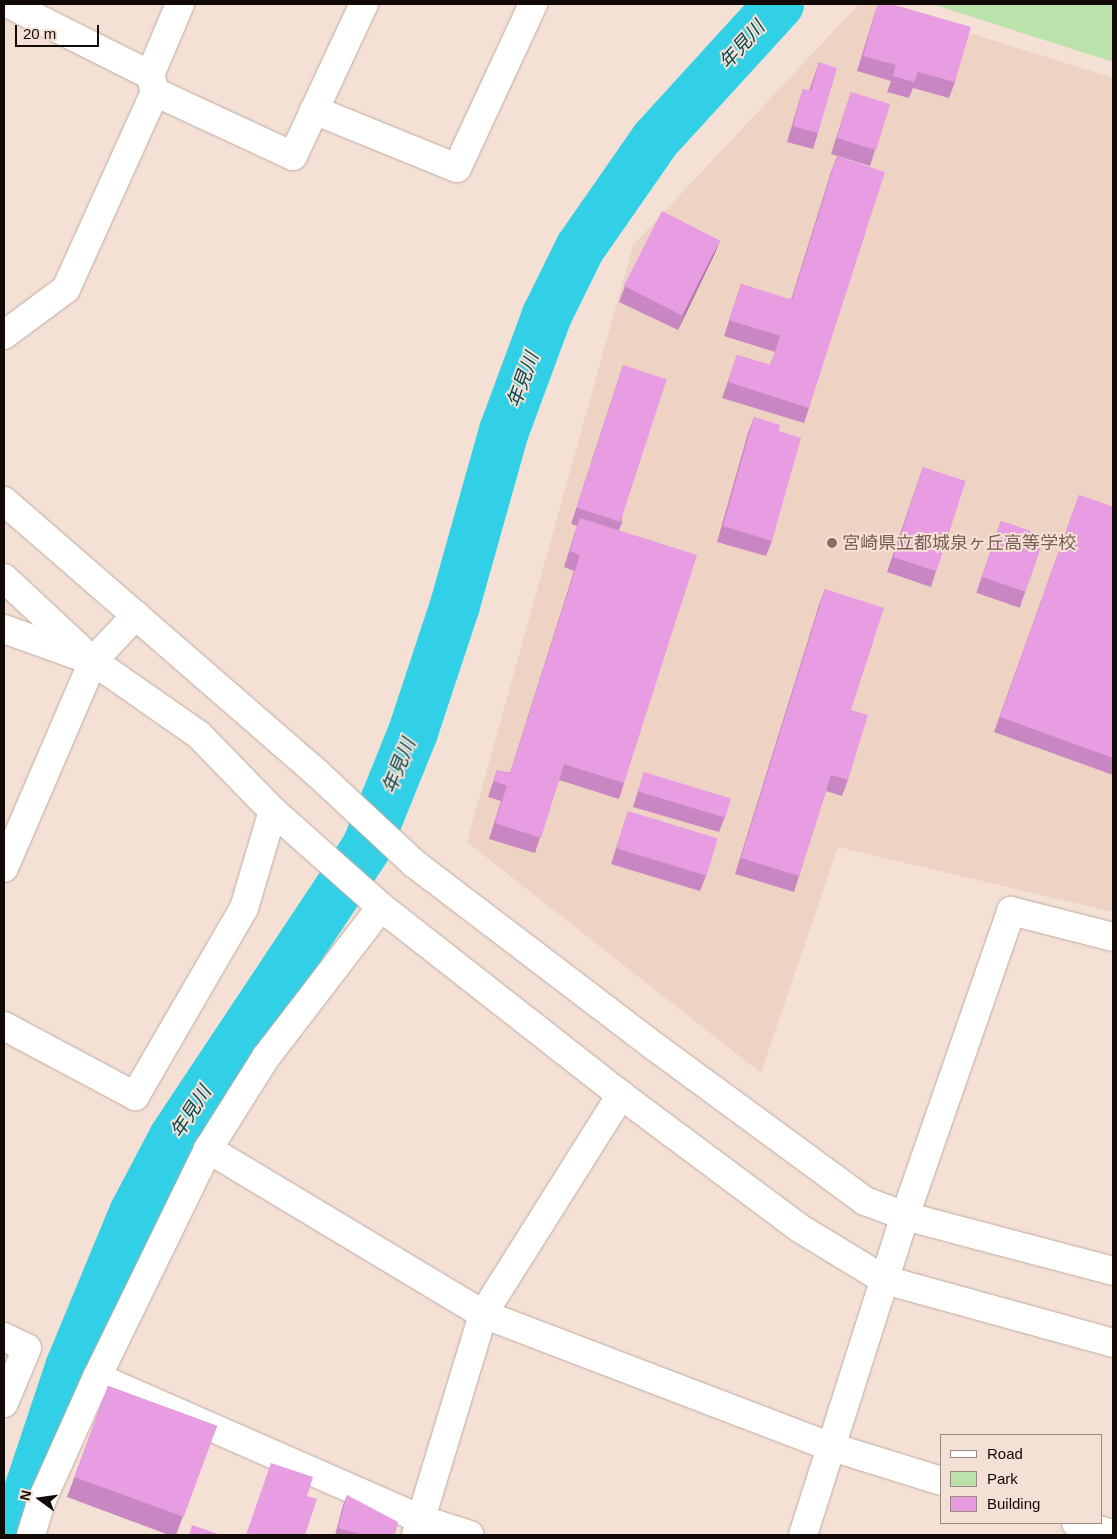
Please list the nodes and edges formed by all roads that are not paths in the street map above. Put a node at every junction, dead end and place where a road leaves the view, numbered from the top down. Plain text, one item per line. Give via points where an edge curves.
1 (9, 4) edge
2 (180, 4) edge
3 (364, 4) edge
4 (534, 4) edge
5 (152, 83) junction
6 (314, 110) junction
7 (4, 335) edge
8 (4, 501) edge
9 (4, 578) edge
10 (136, 615) junction
11 (4, 629) edge
12 (93, 661) junction
13 (278, 814) junction
14 (4, 868) edge
15 (381, 907) junction
16 (1113, 937) edge
17 (4, 1026) edge
18 (621, 1095) junction
19 (208, 1149) junction
20 (905, 1216) junction
21 (1113, 1271) edge
22 (885, 1280) junction
23 (483, 1314) junction
24 (4, 1337) edge
25 (1113, 1343) edge
26 (96, 1377) junction
27 (4, 1403) edge
28 (832, 1447) junction
29 (940, 1481) edge
30 (1079, 1524) edge
31 (418, 1527) edge
32 (1113, 1534) edge
33 (31, 1535) edge
34 (470, 1535) edge
35 (803, 1535) edge

1 - 5 street
2 - 5 street
3 - 6 street
4 - 6 street via 457,168
5 - 6 street via 293,156
5 - 7 street via 66,289
8 - 10 street
9 - 12 street
10 - 12 street
10 - 20 street via 318,774 415,864 865,1201
11 - 12 street
12 - 13 street via 199,735
12 - 14 street
13 - 15 street
13 - 17 street via 244,908 135,1096
15 - 18 street
15 - 19 street via 266,1057
16 - 20 street via 1011,911
18 - 22 street via 801,1229
18 - 23 street
19 - 23 street
19 - 26 street
20 - 21 street
20 - 22 street
22 - 25 street
22 - 28 street
23 - 28 street
23 - 31 street
24 - 27 street via 27,1348
26 - 31 street
26 - 33 street via 41,1502
28 - 29 street
28 - 35 street
30 - 32 street
31 - 34 street

